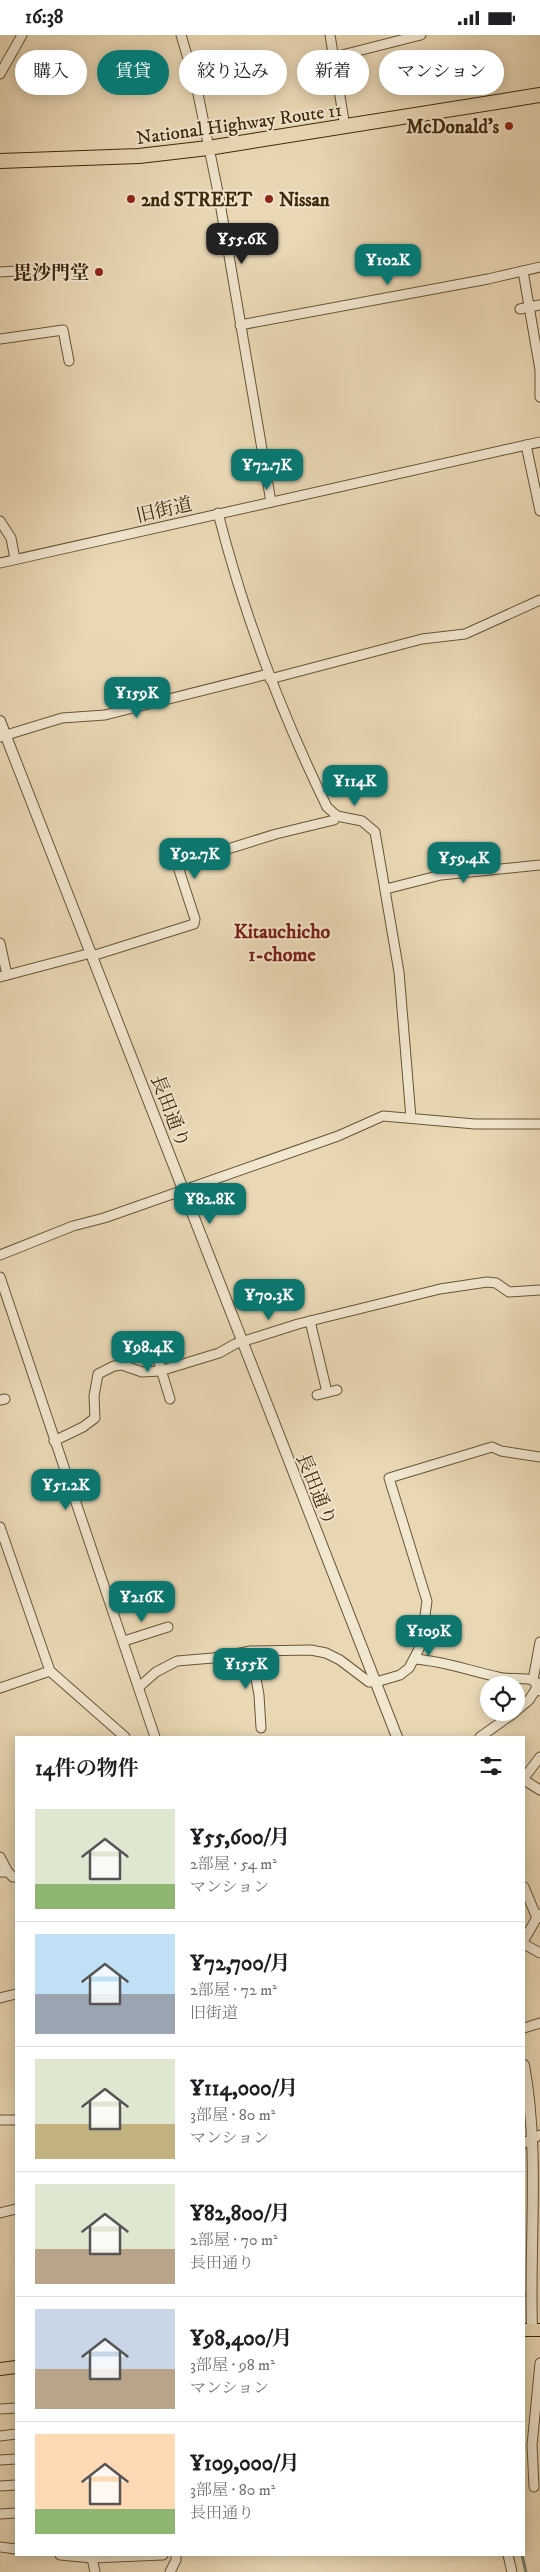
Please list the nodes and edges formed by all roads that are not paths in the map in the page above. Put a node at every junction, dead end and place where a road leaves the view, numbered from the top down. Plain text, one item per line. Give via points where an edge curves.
1 (22, 35) edge
2 (181, 35) edge
3 (330, 35) edge
4 (421, 35) edge
5 (333, 50) edge
6 (362, 50) edge
7 (0, 74) edge
8 (340, 95) edge
9 (540, 95) edge
10 (345, 127) junction
11 (208, 149) junction
12 (0, 161) edge
13 (540, 267) edge
14 (30, 270) dead end
15 (523, 271) junction
16 (0, 272) edge
17 (534, 306) junction
18 (520, 309) dead end
19 (240, 325) junction
20 (0, 339) edge
21 (69, 361) dead end
22 (539, 383) edge
23 (540, 397) edge
24 (540, 442) edge
25 (526, 445) junction
26 (271, 502) junction
27 (540, 511) edge
28 (218, 513) junction
29 (0, 521) edge
30 (15, 559) junction
31 (0, 563) edge
32 (540, 600) edge
33 (269, 677) junction
34 (0, 721) edge
35 (3, 737) edge
36 (337, 817) junction
37 (540, 865) edge
38 (386, 889) junction
39 (0, 943) edge
40 (91, 954) junction
41 (3, 976) edge
42 (411, 1118) junction
43 (540, 1124) edge
44 (183, 1190) junction
45 (0, 1255) edge
46 (0, 1277) edge
47 (540, 1290) edge
48 (310, 1321) junction
49 (152, 1340) dead end
50 (243, 1342) junction
51 (319, 1359) junction
52 (309, 1361) dead end
53 (160, 1371) junction
54 (316, 1395) dead end
55 (170, 1399) dead end
56 (54, 1441) junction
57 (540, 1457) edge
58 (0, 1527) edge
59 (168, 1627) dead end
60 (124, 1641) junction
61 (540, 1642) edge
62 (251, 1651) junction
63 (415, 1659) junction
64 (50, 1671) junction
65 (376, 1683) junction
66 (538, 1685) edge
67 (0, 1687) edge
68 (139, 1687) junction
69 (525, 1703) edge
70 (502, 1721) edge
71 (261, 1728) dead end
72 (124, 1736) edge
73 (155, 1736) edge
74 (397, 1736) edge
75 (481, 1736) edge
76 (540, 1757) edge
77 (525, 1778) edge
78 (525, 1780) edge
79 (540, 1790) edge
80 (0, 1857) edge
81 (4, 1872) edge
82 (525, 1889) edge
83 (538, 1915) edge
84 (525, 1938) edge
85 (525, 1945) edge
86 (540, 1953) edge
87 (15, 1994) edge
88 (0, 1998) edge
89 (540, 2023) edge
90 (525, 2028) edge
91 (525, 2070) edge
92 (0, 2119) edge
93 (15, 2120) edge
94 (538, 2136) edge
95 (525, 2142) edge
96 (15, 2209) edge
97 (0, 2213) edge
98 (532, 2330) edge
99 (540, 2363) edge
100 (15, 2367) edge
101 (0, 2369) edge
102 (15, 2408) edge
103 (0, 2409) edge
104 (15, 2434) edge
105 (0, 2436) edge
106 (15, 2459) edge
107 (0, 2460) edge
108 (15, 2485) edge
109 (0, 2486) edge
110 (534, 2487) dead end
111 (15, 2513) edge
112 (0, 2514) edge
113 (0, 2547) edge
114 (15, 2549) edge
115 (74, 2556) edge
116 (139, 2556) edge
117 (176, 2556) edge
118 (508, 2556) edge
119 (92, 2558) junction
120 (95, 2572) edge
121 (170, 2572) edge
122 (512, 2572) edge

1 - 7 street
2 - 11 street via 197,89
3 - 5 street
4 - 6 street
8 - 10 street
9 - 10 highway, National Highway Route 11
10 - 11 highway, National Highway Route 11
11 - 12 highway, National Highway Route 11 via 139,156
11 - 19 street
13 - 15 street
14 - 16 street
15 - 17 street
15 - 19 street
17 - 18 street
17 - 22 street via 530,338 540,370
19 - 26 street
20 - 21 street via 63,330
22 - 23 street
24 - 25 street, 旧街道
25 - 26 street, 旧街道
25 - 27 street
26 - 28 street, 旧街道
28 - 30 street, 旧街道
28 - 33 street via 230,562
29 - 30 street via 11,538
30 - 31 street, 旧街道
32 - 33 street via 465,634 422,639
33 - 35 street via 106,715 62,718
33 - 36 street via 304,761 327,807
34 - 35 street, 長田通り
35 - 40 street, 長田通り
36 - 38 street via 362,821 375,832
36 - 40 street via 186,862 179,869 195,919 194,925
37 - 38 street via 441,875
38 - 42 street via 399,971
39 - 41 street
40 - 41 street
40 - 44 street, 長田通り
42 - 43 street via 475,1124
42 - 44 street via 383,1116 338,1136
44 - 45 street
44 - 50 street, 長田通り
46 - 56 street
47 - 48 street via 509,1292 496,1283 468,1285 398,1298
48 - 50 street
48 - 51 street
49 - 53 street
50 - 53 street
50 - 65 street, 長田通り
51 - 52 street
51 - 54 street via 332,1391
53 - 55 street
53 - 56 street via 142,1372 122,1365 100,1371 95,1389 95,1418
56 - 60 street
57 - 63 street via 492,1447 389,1478 427,1601 424,1632
58 - 64 street
59 - 60 street
60 - 68 street
61 - 66 street
62 - 65 street via 311,1650 326,1653 369,1682
62 - 68 street via 177,1661 156,1672
62 - 71 street
63 - 65 street via 400,1675
63 - 66 street via 457,1665 504,1678 522,1677
64 - 67 street
64 - 72 street
65 - 74 street, 長田通り
66 - 69 street
68 - 73 street
70 - 75 street
76 - 77 street
78 - 79 street
80 - 81 street
82 - 83 street
83 - 84 street
85 - 86 street
87 - 88 street
89 - 90 street
91 - 94 street
92 - 93 street
94 - 95 street
94 - 98 street
96 - 97 street
99 - 110 street via 532,2445
100 - 101 main road
102 - 103 street
104 - 105 street
106 - 107 street
108 - 109 street
111 - 112 street
113 - 114 street
115 - 119 street
116 - 119 street
117 - 121 street
118 - 122 street
119 - 120 street

